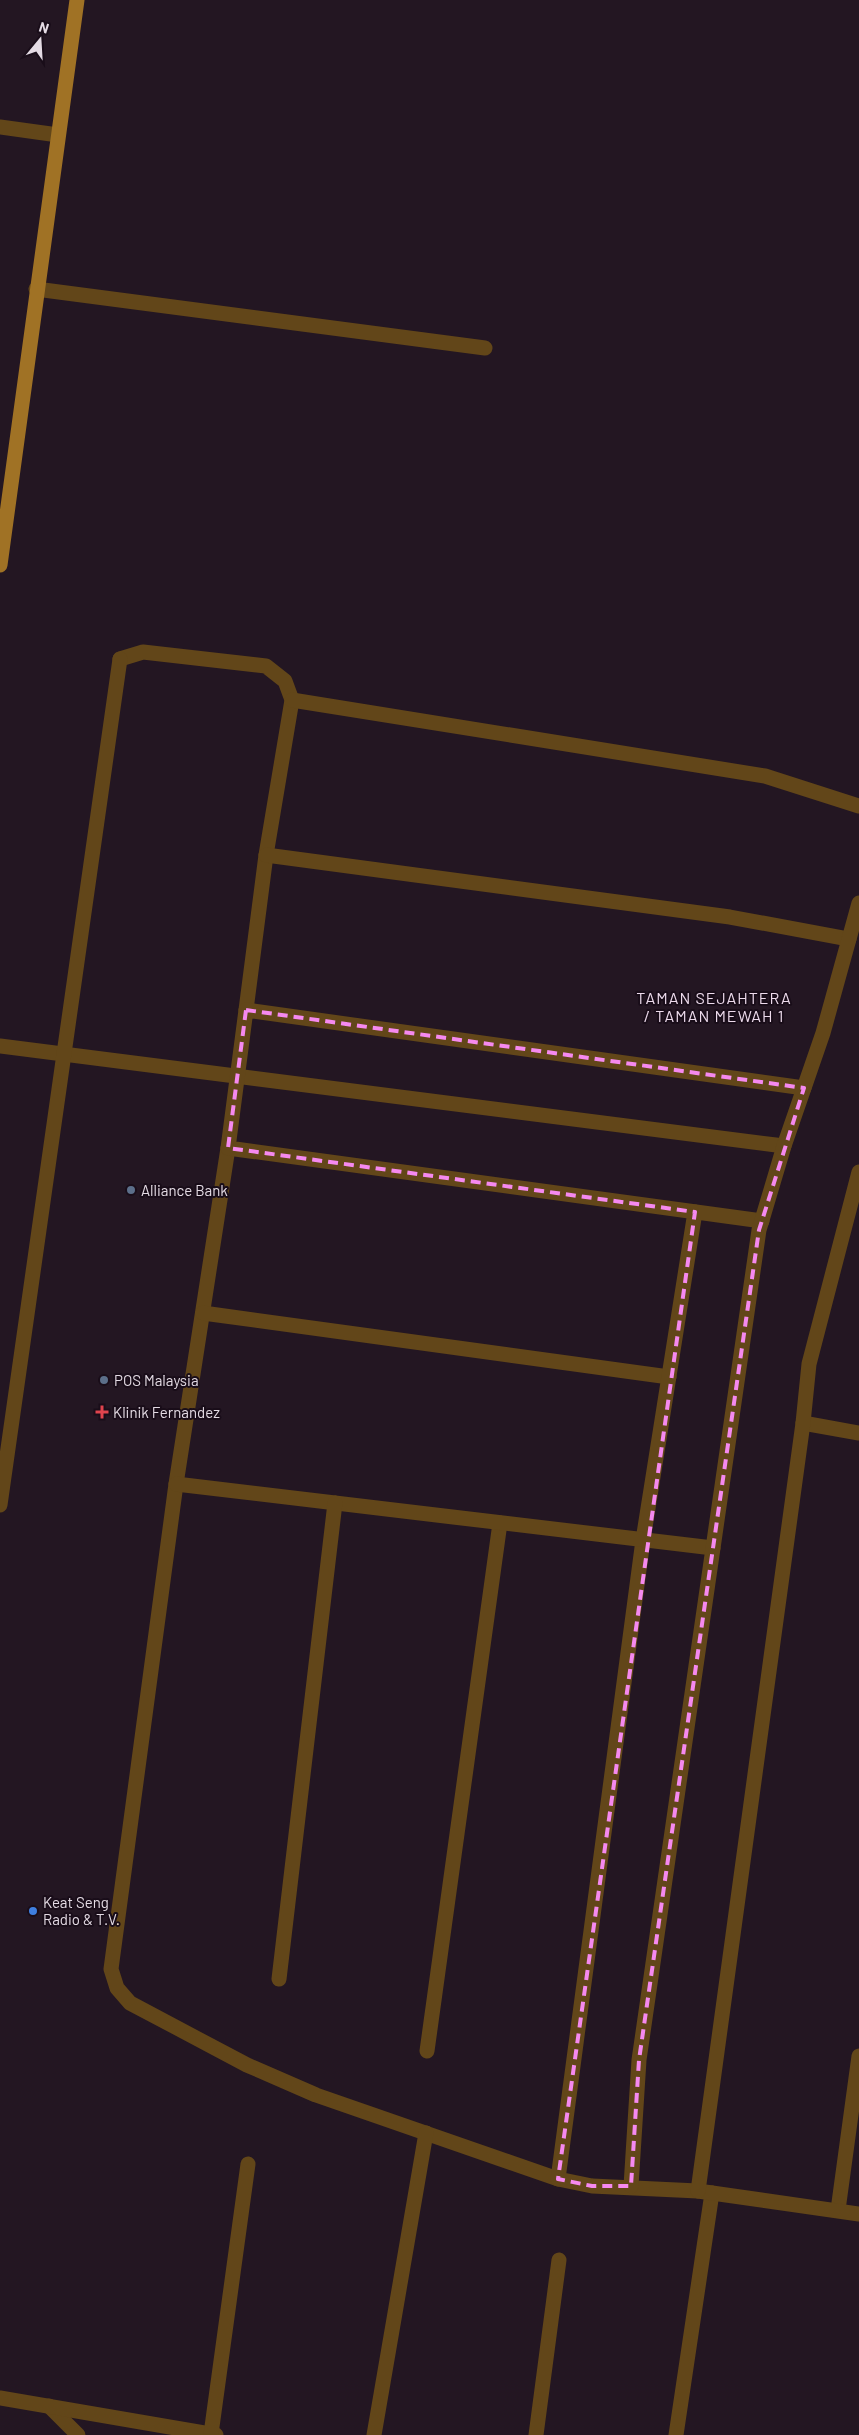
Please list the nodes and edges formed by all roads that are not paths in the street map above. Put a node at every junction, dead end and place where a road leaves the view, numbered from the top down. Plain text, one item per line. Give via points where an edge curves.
1 (77, 0) edge
2 (0, 127) edge
3 (58, 135) junction
4 (36, 289) junction
5 (485, 348) dead end
6 (0, 565) edge
7 (292, 700) junction
8 (859, 806) edge
9 (266, 855) junction
10 (859, 902) edge
11 (849, 939) junction
12 (246, 1010) junction
13 (0, 1046) edge
14 (64, 1054) junction
15 (238, 1076) junction
16 (804, 1088) junction
17 (784, 1146) junction
18 (228, 1148) junction
19 (859, 1172) edge
20 (695, 1212) junction
21 (762, 1221) junction
22 (203, 1313) junction
23 (669, 1376) junction
24 (803, 1423) junction
25 (859, 1434) edge
26 (176, 1484) junction
27 (335, 1503) junction
28 (0, 1505) edge
29 (500, 1523) junction
30 (643, 1540) junction
31 (713, 1548) junction
32 (279, 1979) dead end
33 (427, 2051) dead end
34 (859, 2056) edge
35 (426, 2133) junction
36 (248, 2164) dead end
37 (558, 2179) junction
38 (631, 2186) junction
39 (705, 2192) junction
40 (838, 2210) junction
41 (859, 2214) edge
42 (559, 2260) dead end
43 (0, 2398) edge
44 (49, 2406) junction
45 (211, 2434) edge
46 (78, 2435) edge
47 (216, 2435) edge
48 (374, 2435) edge
49 (536, 2435) edge
50 (676, 2435) edge

1 - 3 main road
2 - 3 street
3 - 4 main road
4 - 5 street
4 - 6 main road
7 - 8 street via 765,776
7 - 9 street
7 - 14 street via 285,681 266,666 143,652 120,658
9 - 11 street via 730,917
9 - 12 street
10 - 11 street
11 - 16 street
12 - 15 street
12 - 16 street
13 - 14 street
14 - 15 street
14 - 28 street
15 - 17 street
15 - 18 street
16 - 17 street
17 - 21 street
18 - 20 street
18 - 22 street
19 - 24 street via 809,1364
20 - 21 street
20 - 23 street
21 - 31 street
22 - 23 street
22 - 26 street
23 - 30 street
24 - 25 street
24 - 39 street
26 - 27 street
26 - 35 street via 111,1969 117,1988 130,2004 247,2065 316,2095
27 - 29 street
27 - 32 street
29 - 30 street
29 - 33 street
30 - 31 street
30 - 37 street
31 - 38 street via 640,2060
34 - 40 street
35 - 37 street
35 - 48 street
36 - 45 street
37 - 38 street via 592,2186
38 - 39 street
39 - 40 street
39 - 50 street
40 - 41 street
42 - 49 street
43 - 44 street
44 - 45 street
44 - 46 street
45 - 47 street

